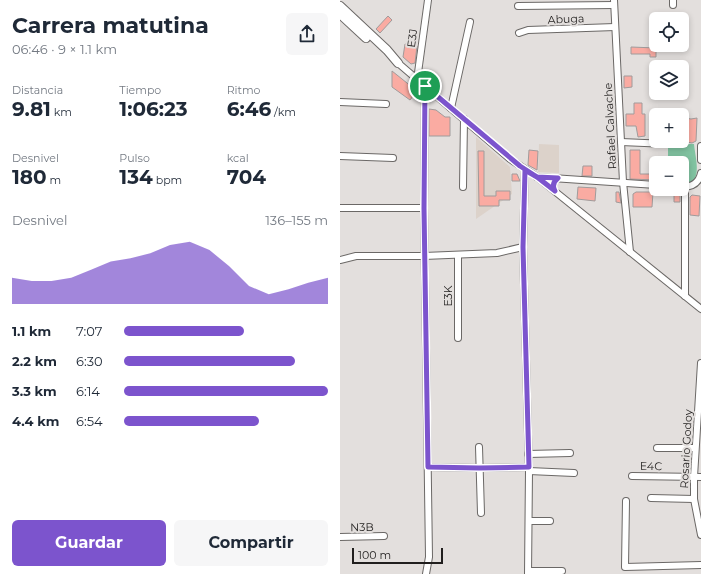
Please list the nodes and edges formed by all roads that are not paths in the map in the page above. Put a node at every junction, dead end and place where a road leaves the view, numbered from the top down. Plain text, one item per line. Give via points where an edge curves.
1 (428, 0) edge
2 (614, 2) edge
3 (340, 6) edge
4 (518, 6) dead end
5 (340, 14) edge
6 (470, 22) dead end
7 (615, 26) junction
8 (519, 33) dead end
9 (398, 64) junction
10 (418, 80) junction
11 (425, 86) junction
12 (340, 102) edge
13 (386, 104) dead end
14 (450, 108) junction
15 (464, 120) junction
16 (621, 142) junction
17 (649, 143) edge
18 (701, 146) edge
19 (340, 156) edge
20 (393, 158) dead end
21 (701, 160) edge
22 (525, 170) junction
23 (701, 173) edge
24 (537, 177) junction
25 (558, 178) junction
26 (623, 182) junction
27 (649, 184) edge
28 (689, 186) edge
29 (463, 187) dead end
30 (555, 191) junction
31 (683, 196) edge
32 (340, 208) edge
33 (424, 208) junction
34 (523, 247) junction
35 (630, 252) junction
36 (458, 255) junction
37 (424, 256) junction
38 (340, 260) edge
39 (685, 296) junction
40 (701, 309) edge
41 (458, 338) dead end
42 (701, 363) edge
43 (479, 447) dead end
44 (657, 448) dead end
45 (695, 448) junction
46 (570, 453) dead end
47 (528, 454) junction
48 (428, 467) junction
49 (479, 468) junction
50 (529, 469) junction
51 (574, 473) dead end
52 (632, 476) dead end
53 (694, 477) junction
54 (701, 477) edge
55 (651, 498) dead end
56 (694, 499) junction
57 (626, 501) dead end
58 (480, 513) dead end
59 (529, 521) junction
60 (550, 521) dead end
61 (701, 535) edge
62 (384, 536) dead end
63 (340, 537) edge
64 (701, 565) edge
65 (562, 571) dead end
66 (528, 573) edge
67 (426, 574) edge

1 - 10 street, E3J
2 - 4 street
2 - 7 street, Rafael Calvache
3 - 9 main road via 387,50
5 - 9 main road
6 - 14 street
7 - 8 street, Abuga via 528,30
7 - 16 street, Rafael Calvache
9 - 10 street
10 - 11 street
11 - 14 street
11 - 33 street
12 - 13 street
14 - 15 street
15 - 22 street
15 - 29 street
16 - 17 street
16 - 26 street, Rafael Calvache
18 - 21 street
19 - 20 street
22 - 24 street
22 - 34 street
23 - 28 street via 698,182
24 - 25 street
24 - 30 street
25 - 26 street
25 - 30 street via 553,184
26 - 27 street
26 - 35 street, Rafael Calvache
30 - 35 street
31 - 39 street
32 - 33 street
33 - 37 street
34 - 36 street via 497,253
34 - 47 street
35 - 39 street
36 - 37 street
36 - 41 street, E3K
37 - 38 street via 356,256
37 - 48 street
39 - 40 street
42 - 45 street, Rosario Godoy
43 - 49 street
44 - 45 street
45 - 53 street, Rosario Godoy
46 - 47 street
47 - 50 street
48 - 49 street
48 - 67 street via 429,557
49 - 50 street
49 - 58 street
50 - 51 street
50 - 59 street
52 - 53 street, E4C
53 - 54 street, E4C
53 - 56 street, Rosario Godoy
55 - 56 street
56 - 61 street, Rosario Godoy
57 - 64 street via 625,567
59 - 60 street
59 - 66 street
62 - 63 street, N3B
65 - 66 street

